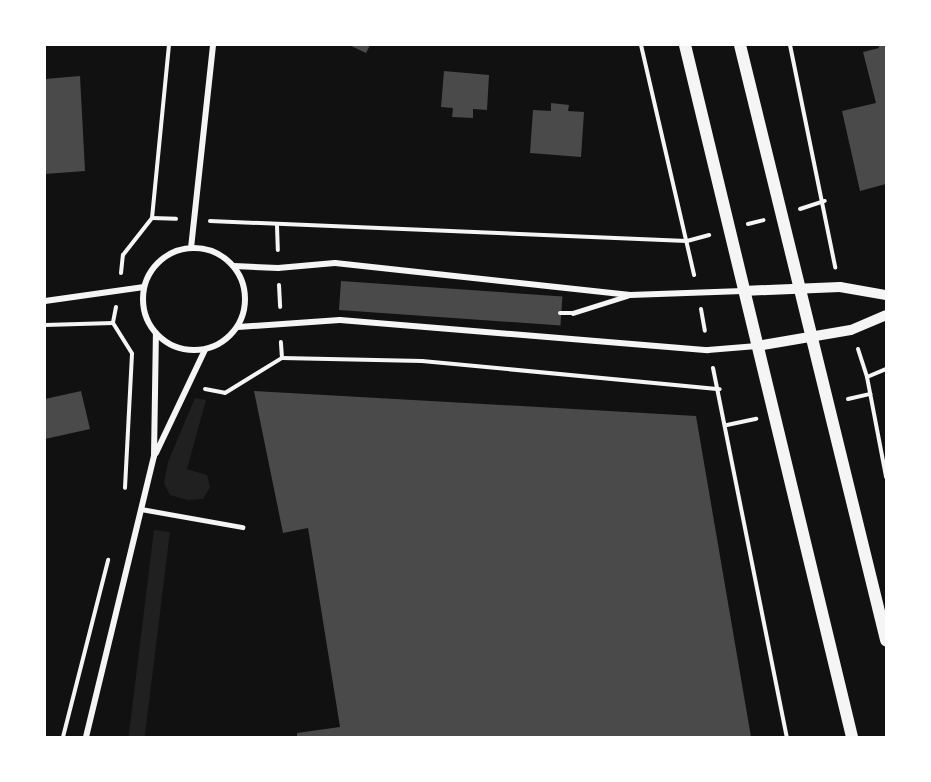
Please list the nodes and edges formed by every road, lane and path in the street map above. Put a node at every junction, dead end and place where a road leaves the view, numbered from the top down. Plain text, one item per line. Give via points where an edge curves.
1 (170, 45) edge
2 (213, 45) edge
3 (642, 45) edge
4 (685, 45) edge
5 (740, 45) edge
6 (790, 45) edge
7 (825, 201) junction
8 (780, 216) junction
9 (152, 218) junction
10 (194, 220) junction
11 (729, 230) junction
12 (687, 241) junction
13 (191, 248) junction
14 (234, 266) junction
15 (144, 287) junction
16 (798, 287) junction
17 (840, 287) junction
18 (119, 288) junction
19 (743, 291) junction
20 (698, 295) junction
21 (886, 295) edge
22 (630, 296) junction
23 (45, 301) edge
24 (560, 313) dead end
25 (886, 315) edge
26 (113, 323) junction
27 (45, 325) edge
28 (238, 327) junction
29 (851, 330) junction
30 (156, 334) junction
31 (812, 338) junction
32 (757, 346) junction
33 (205, 350) junction
34 (708, 350) junction
35 (282, 358) dead end
36 (886, 369) edge
37 (867, 377) junction
38 (720, 389) junction
39 (870, 394) junction
40 (828, 403) junction
41 (773, 415) junction
42 (727, 425) junction
43 (154, 456) junction
44 (886, 477) edge
45 (125, 491) dead end
46 (141, 509) junction
47 (242, 527) dead end
48 (108, 558) dead end
49 (886, 640) edge
50 (63, 737) edge
51 (86, 737) edge
52 (787, 737) edge
53 (852, 737) edge

1 - 9 path
2 - 10 street
3 - 12 path
4 - 11 main road
5 - 8 main road
6 - 7 path
7 - 8 path
7 - 17 path
8 - 11 path
8 - 16 main road
9 - 10 path
9 - 18 path via 123,255
10 - 12 path
10 - 13 street
11 - 12 path
11 - 19 main road
12 - 20 path
13 - 14 street via 215,252
13 - 15 street via 162,260
14 - 22 street via 278,268 335,263
14 - 28 street via 246,296
15 - 18 street
15 - 30 street via 142,304
16 - 17 street
16 - 19 street
16 - 31 main road
17 - 21 street
18 - 23 street
18 - 26 path
19 - 20 street
19 - 32 main road
20 - 22 street
20 - 34 path
22 - 24 lane via 573,313
25 - 29 street
26 - 27 path
26 - 45 path via 132,354
28 - 33 street via 218,345
28 - 34 street via 340,320
29 - 31 street
29 - 37 path
30 - 33 street via 178,349
30 - 43 street
31 - 32 street
31 - 40 main road
32 - 34 street
32 - 41 main road
33 - 43 street
34 - 38 path
35 - 38 path via 422,361
36 - 37 path
37 - 39 path
38 - 42 path
39 - 40 path
39 - 44 path
40 - 49 main road
41 - 42 path
41 - 53 main road
42 - 52 path
43 - 46 street
46 - 47 lane
46 - 51 street
48 - 50 path

